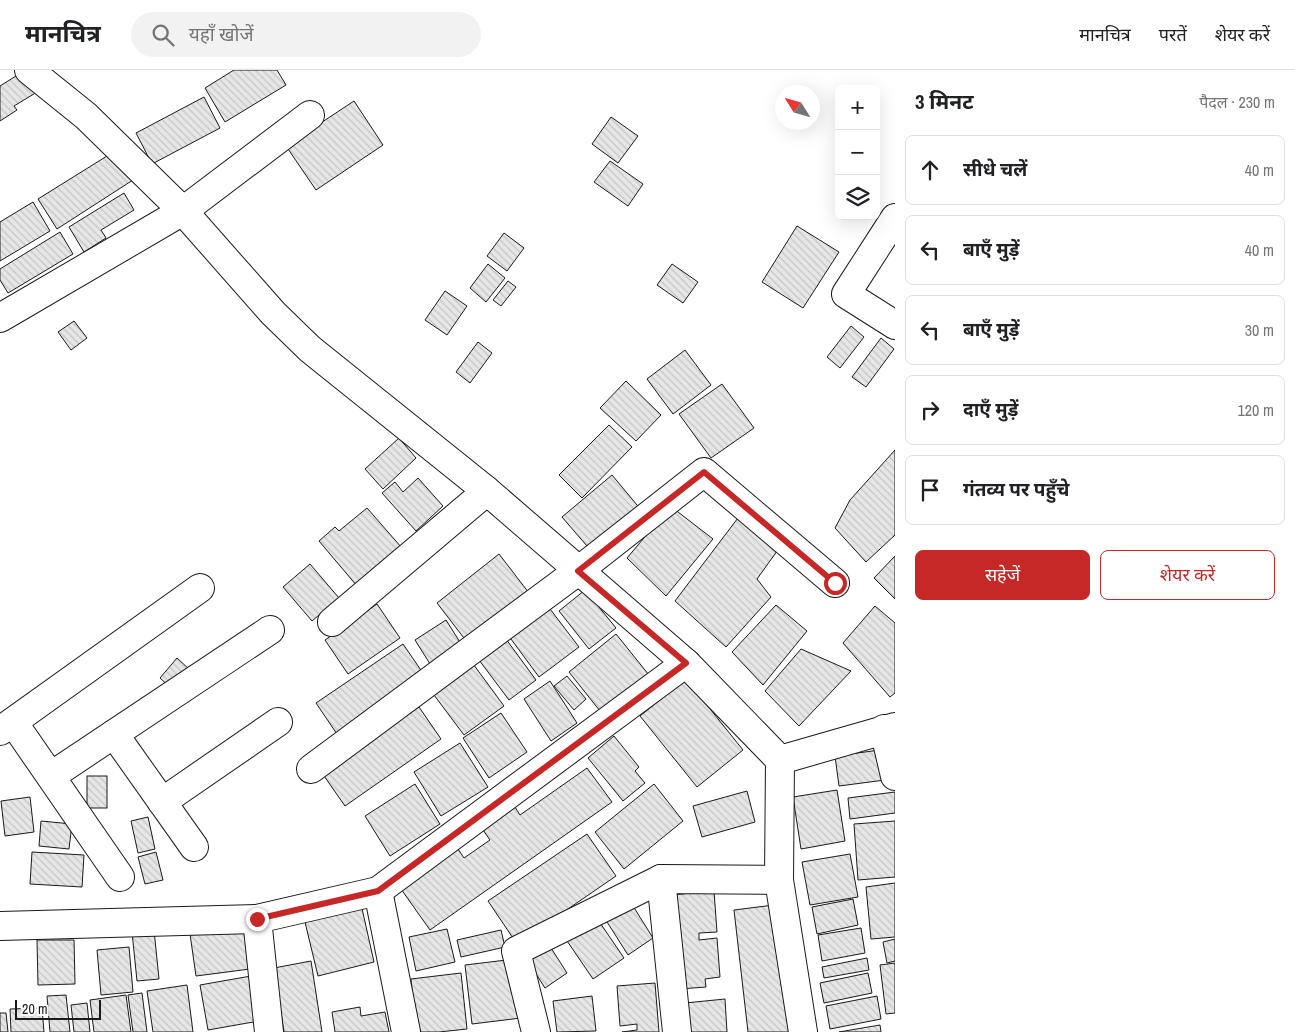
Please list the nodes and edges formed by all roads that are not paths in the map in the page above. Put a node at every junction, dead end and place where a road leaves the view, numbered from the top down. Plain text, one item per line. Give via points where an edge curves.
1 (29, 70) edge
2 (310, 115) dead end
3 (183, 211) junction
4 (895, 218) edge
5 (0, 318) edge
6 (895, 325) edge
7 (487, 491) junction
8 (578, 571) junction
9 (835, 583) dead end
10 (200, 588) dead end
11 (332, 622) dead end
12 (270, 630) dead end
13 (686, 663) junction
14 (891, 721) edge
15 (278, 722) dead end
16 (6, 726) edge
17 (114, 734) junction
18 (780, 760) junction
19 (311, 770) dead end
20 (50, 776) junction
21 (895, 776) edge
22 (162, 802) junction
23 (194, 847) dead end
24 (120, 877) dead end
25 (661, 878) junction
26 (779, 880) junction
27 (378, 891) junction
28 (257, 919) junction
29 (0, 926) edge
30 (269, 1032) edge
31 (406, 1032) edge
32 (536, 1032) edge
33 (677, 1032) edge
34 (803, 1032) edge

1 - 3 street via 86,116
2 - 3 street
3 - 5 street
3 - 7 street via 273,313 310,349
4 - 6 street via 846,294
7 - 8 street
7 - 11 street
8 - 9 street via 704,472
8 - 13 street
8 - 19 street
10 - 16 street
12 - 17 street
13 - 18 street
13 - 27 street
14 - 18 street via 856,737
14 - 21 street
15 - 22 street
16 - 20 street
17 - 20 street
17 - 22 street
18 - 26 street
20 - 24 street
22 - 23 street
25 - 26 street
25 - 32 street via 516,951
25 - 33 street
26 - 34 street
27 - 28 street
27 - 31 street
28 - 29 street
28 - 30 street

